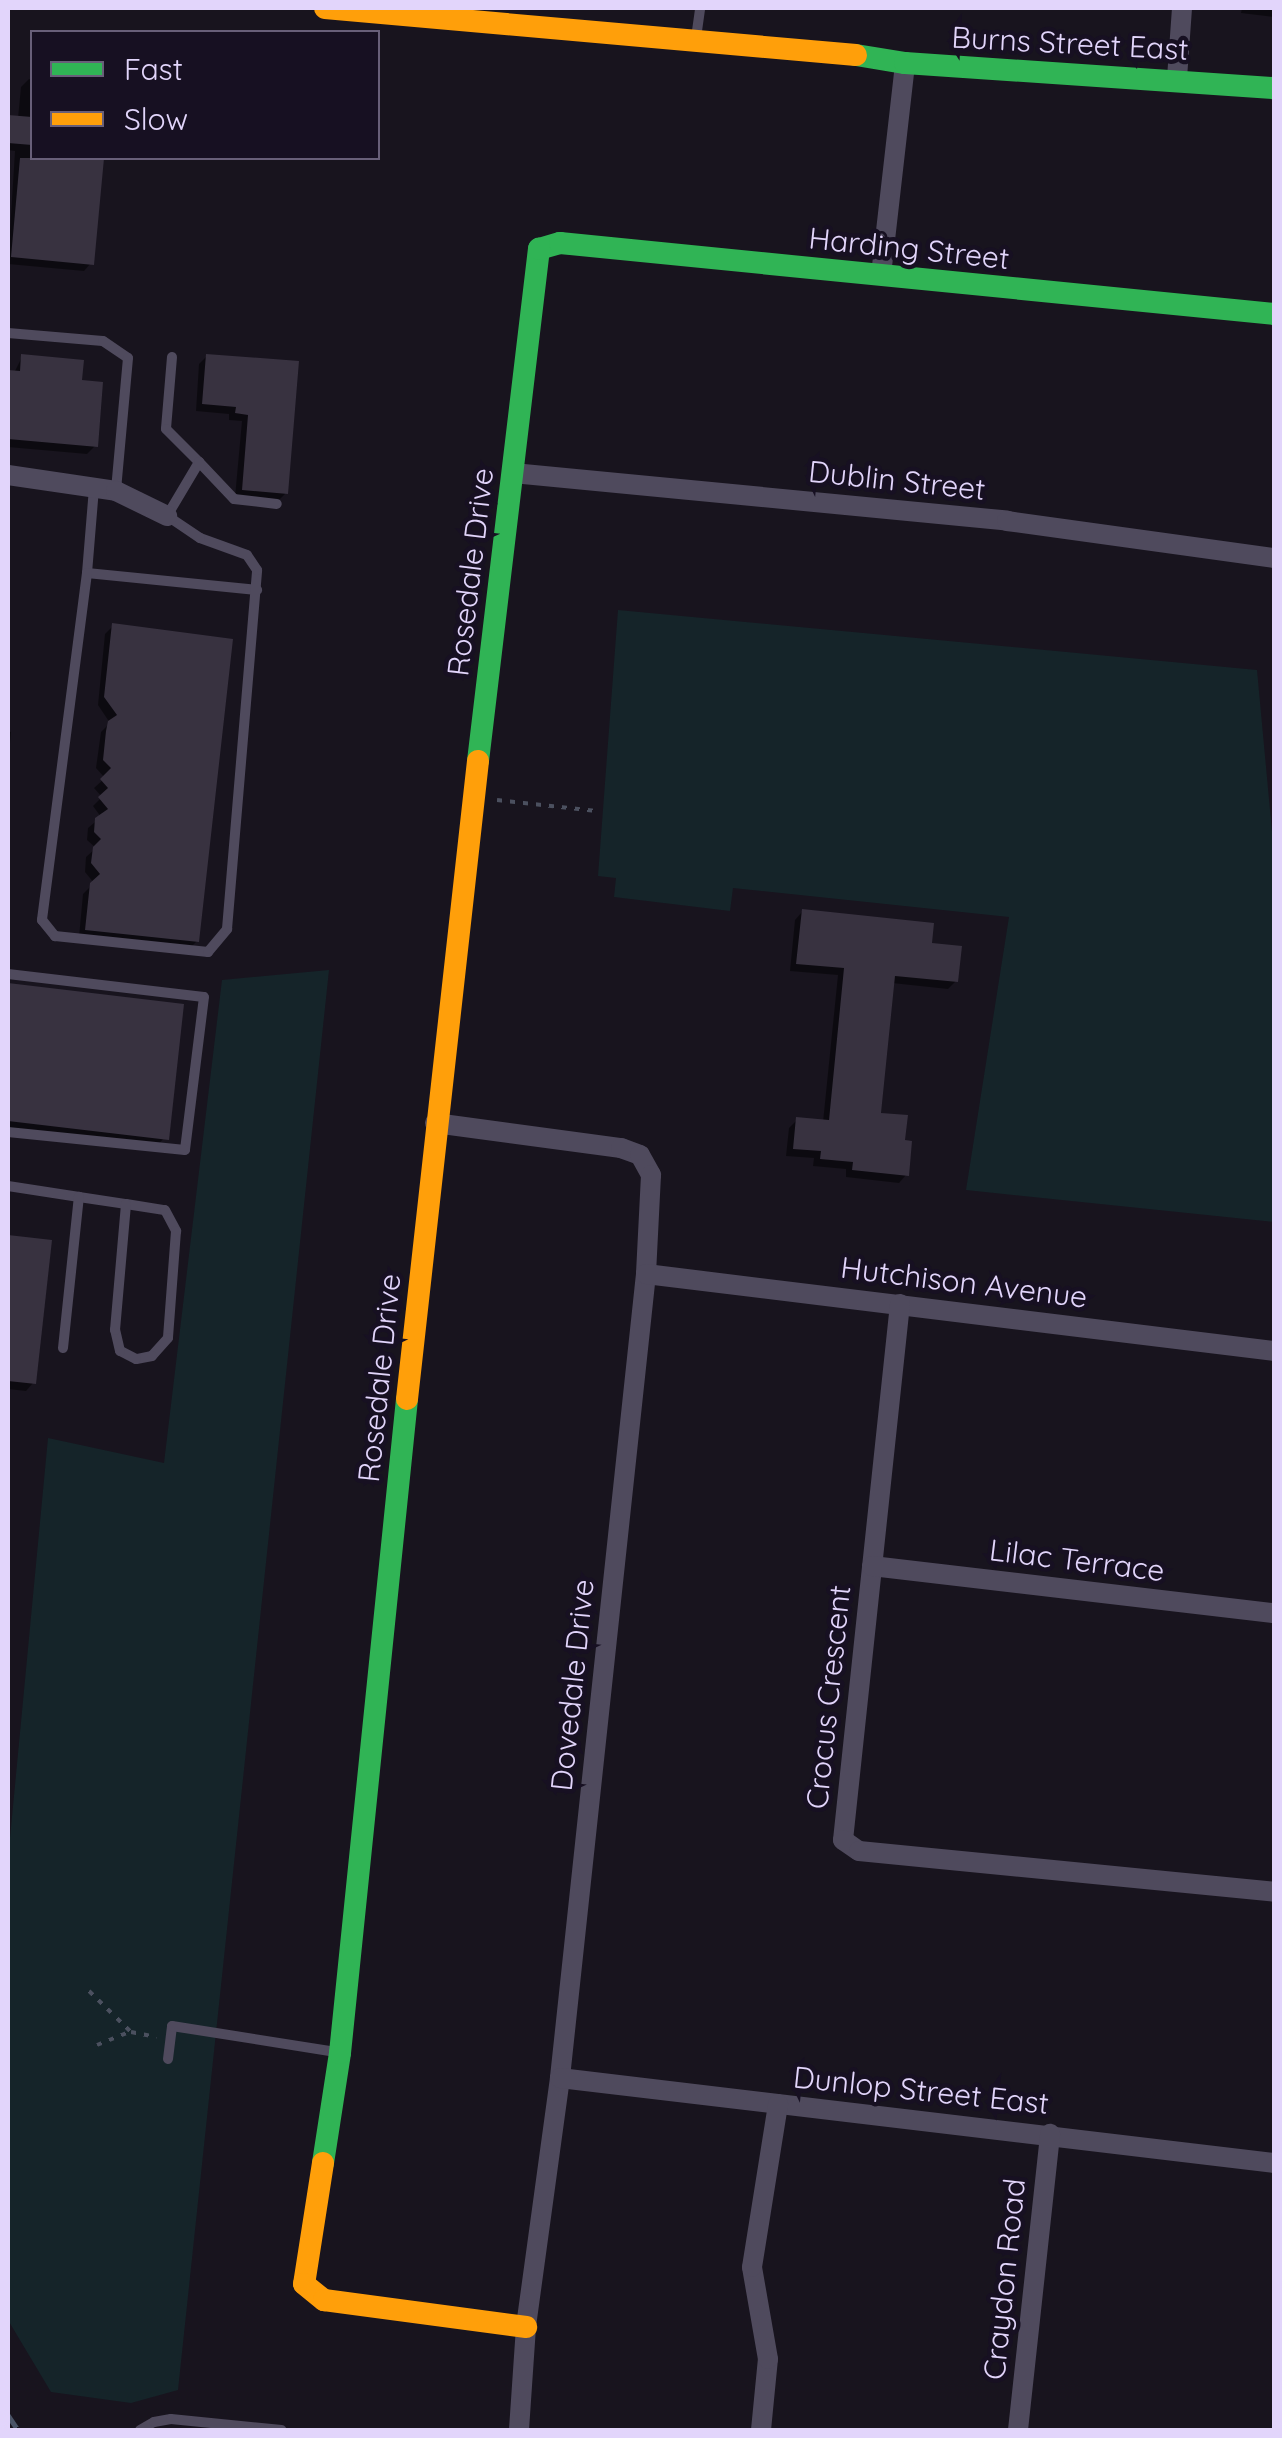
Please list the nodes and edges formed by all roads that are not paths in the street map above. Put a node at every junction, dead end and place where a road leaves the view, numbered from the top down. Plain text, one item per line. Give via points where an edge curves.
1 (325, 8) edge
2 (700, 8) edge
3 (1182, 8) edge
4 (500, 16) edge
5 (696, 44) junction
6 (904, 63) junction
7 (1176, 78) junction
8 (1274, 88) edge
9 (539, 249) joint
10 (881, 275) junction
11 (1274, 314) edge
12 (8, 334) edge
13 (172, 358) dead end
14 (199, 462) junction
15 (513, 473) junction
16 (8, 475) edge
17 (94, 488) junction
18 (116, 491) junction
19 (277, 504) dead end
20 (167, 516) junction
21 (1274, 558) edge
22 (87, 573) junction
23 (256, 590) junction
24 (8, 974) edge
25 (435, 1123) junction
26 (8, 1132) edge
27 (8, 1186) edge
28 (79, 1197) junction
29 (126, 1204) junction
30 (646, 1274) junction
31 (900, 1304) junction
32 (63, 1348) dead end
33 (1274, 1351) edge
34 (872, 1566) junction
35 (1274, 1613) edge
36 (1274, 1892) edge
37 (340, 2053) junction
38 (168, 2059) dead end
39 (560, 2078) junction
40 (778, 2104) junction
41 (1050, 2134) junction
42 (1274, 2163) edge
43 (526, 2327) junction
44 (140, 2430) edge
45 (281, 2430) edge
46 (519, 2430) edge
47 (761, 2430) edge
48 (1018, 2430) edge

1 - 4 street, Burns Street East
2 - 5 lane
3 - 7 street
4 - 5 street, Burns Street East
5 - 6 street, Burns Street East
6 - 7 street, Burns Street East
6 - 10 street
7 - 8 street, Burns Street East
9 - 10 street, Harding Street via 560,243
9 - 15 street, Rosedale Drive
10 - 11 street, Harding Street
12 - 18 lane via 104,340 128,358
13 - 14 lane via 166,430
14 - 19 lane via 234,499
14 - 20 lane
15 - 21 street, Dublin Street via 1006,521
15 - 25 street, Rosedale Drive
16 - 17 street
17 - 18 street
17 - 22 lane
18 - 20 street
20 - 23 lane via 200,538 247,554 257,570
22 - 23 lane
22 - 23 lane via 42,920 55,936 208,952 227,929
24 - 26 lane via 204,996 184,1150
25 - 30 street, Dovedale Drive via 640,1155 650,1174
25 - 37 street, Rosedale Drive
27 - 28 lane
28 - 29 lane
28 - 32 lane
29 - 29 lane via 165,1210 176,1231 168,1338 152,1356 136,1359 120,1350 115,1330
30 - 31 street, Hutchison Avenue
30 - 39 street, Dovedale Drive
31 - 33 street, Hutchison Avenue
31 - 34 street, Crocus Crescent
34 - 35 street, Lilac Terrace
34 - 36 street, Crocus Crescent via 843,1840 859,1852
37 - 38 lane via 172,2026
37 - 43 street, Rosedale Drive via 304,2284 324,2300
39 - 40 street, Dunlop Street East
39 - 43 street, Dovedale Drive
40 - 41 street, Dunlop Street East
40 - 47 street via 752,2267 768,2358
41 - 42 street, Dunlop Street East
41 - 48 street, Craydon Road
43 - 46 street, Dovedale Drive
44 - 45 lane via 171,2419

